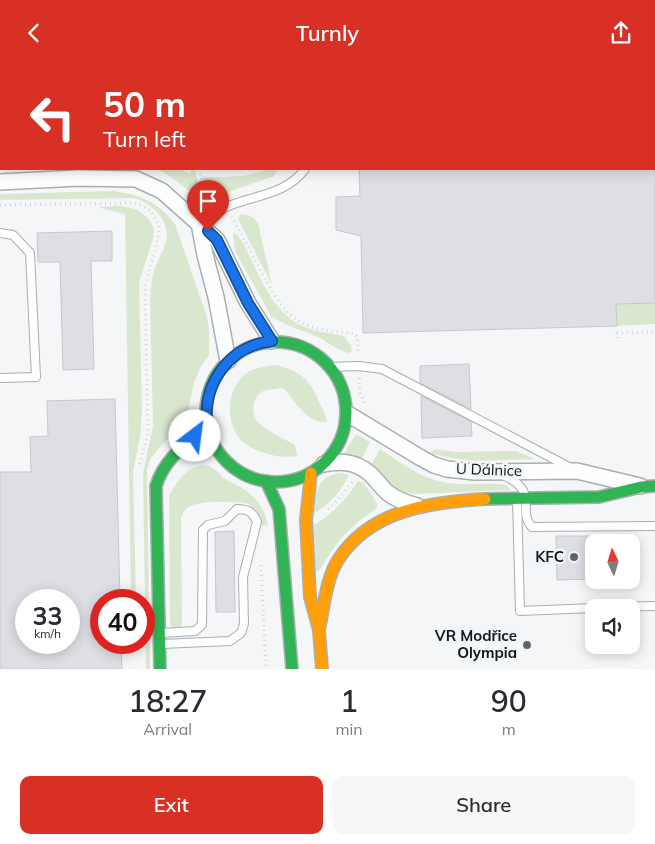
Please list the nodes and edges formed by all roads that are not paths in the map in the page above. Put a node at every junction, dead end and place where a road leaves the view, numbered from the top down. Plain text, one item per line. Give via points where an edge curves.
1 (304, 170) edge
2 (0, 182) edge
3 (199, 223) junction
4 (0, 233) edge
5 (272, 341) junction
6 (228, 361) junction
7 (328, 367) junction
8 (0, 378) edge
9 (348, 414) junction
10 (207, 425) junction
11 (324, 464) junction
12 (496, 471) junction
13 (577, 471) junction
14 (311, 473) junction
15 (266, 481) junction
16 (648, 486) edge
17 (522, 499) junction
18 (417, 506) junction
19 (655, 526) edge
20 (640, 606) edge
21 (655, 606) edge
22 (585, 608) edge
23 (319, 630) junction
24 (160, 639) junction
25 (160, 669) edge
26 (292, 669) edge
27 (322, 669) edge

1 - 3 lane via 286,187 225,207
2 - 3 street via 136,179 162,191
3 - 5 street via 217,240 248,303
3 - 6 street
4 - 8 lane via 13,235 30,253 36,377
5 - 6 street via 249,347
5 - 7 street via 300,347
6 - 10 street via 210,388
7 - 9 street via 338,383
7 - 13 lane via 382,369
9 - 11 street via 339,447
9 - 12 street, U Dálnice via 434,465 461,471
10 - 15 street via 215,445 228,462 246,475
10 - 24 street via 166,464 156,485
11 - 14 street
11 - 18 street via 345,461 362,468 388,493
12 - 13 street, U Dálnice
12 - 17 lane via 518,483
13 - 16 street, U Dálnice
14 - 15 street via 291,481
14 - 23 street via 306,520 310,597
15 - 26 street via 279,509
16 - 17 street, U Dálnice via 601,497
17 - 18 street, U Dálnice via 438,502
17 - 19 lane via 532,527
17 - 22 lane via 520,611
18 - 23 street, U Dálnice via 385,517 352,541 330,580
20 - 21 lane
23 - 27 street
24 - 24 lane via 230,641 241,633 244,624 243,577 257,522 254,515 238,509 225,521 208,525 203,530 202,625 195,631
24 - 25 street

